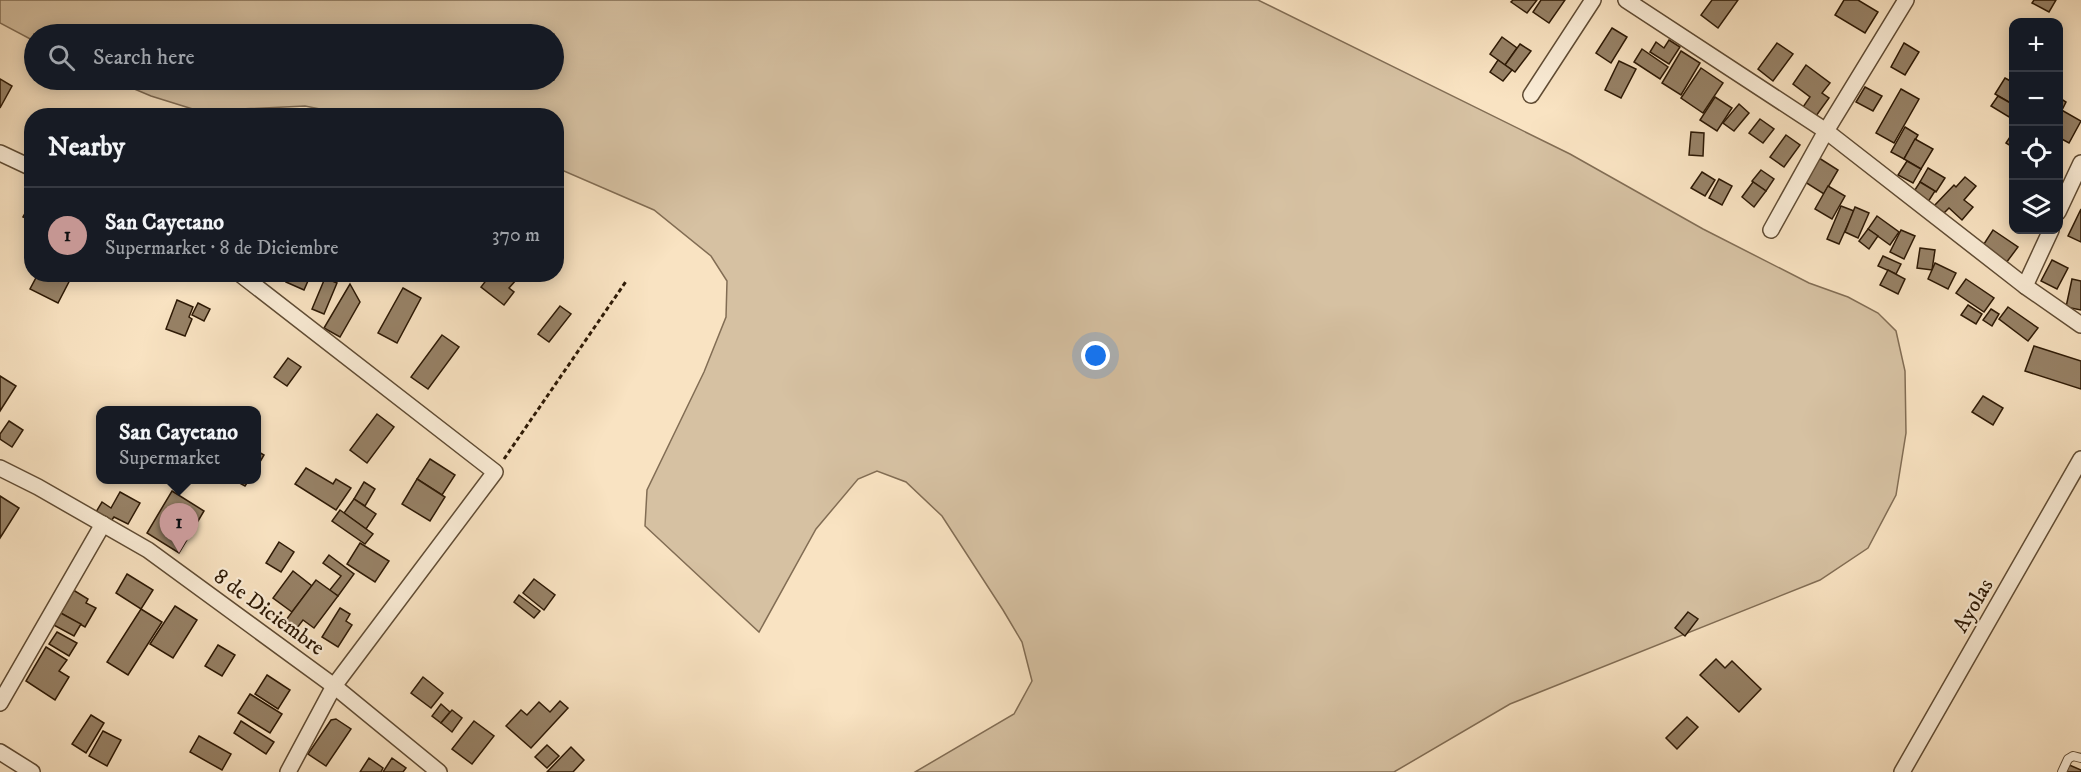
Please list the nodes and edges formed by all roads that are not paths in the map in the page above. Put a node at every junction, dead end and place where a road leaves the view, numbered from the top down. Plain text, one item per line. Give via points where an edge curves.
1 (1593, 0) edge
2 (1626, 0) edge
3 (1906, 0) edge
4 (1531, 95) dead end
5 (1826, 131) junction
6 (0, 153) edge
7 (2081, 163) edge
8 (24, 164) edge
9 (2063, 201) edge
10 (1771, 230) dead end
11 (2049, 234) edge
12 (250, 282) edge
13 (2025, 286) junction
14 (2081, 324) edge
15 (2081, 459) edge
16 (0, 468) edge
17 (103, 524) junction
18 (334, 686) junction
19 (0, 703) edge
20 (0, 752) edge
21 (2081, 758) edge
22 (32, 772) edge
23 (288, 772) edge
24 (439, 772) edge
25 (1902, 772) edge
26 (2062, 772) edge

1 - 4 street
2 - 5 street
3 - 5 street
5 - 10 street
5 - 13 street
6 - 8 street
7 - 9 street
11 - 13 street
12 - 18 street via 495,472
13 - 14 street
15 - 25 street, Ayolas
16 - 17 street, 8 de Diciembre
17 - 18 street, 8 de Diciembre via 148,550
17 - 19 street
18 - 23 street
18 - 24 street, 8 de Diciembre
20 - 22 street
21 - 26 lane via 2068,759

